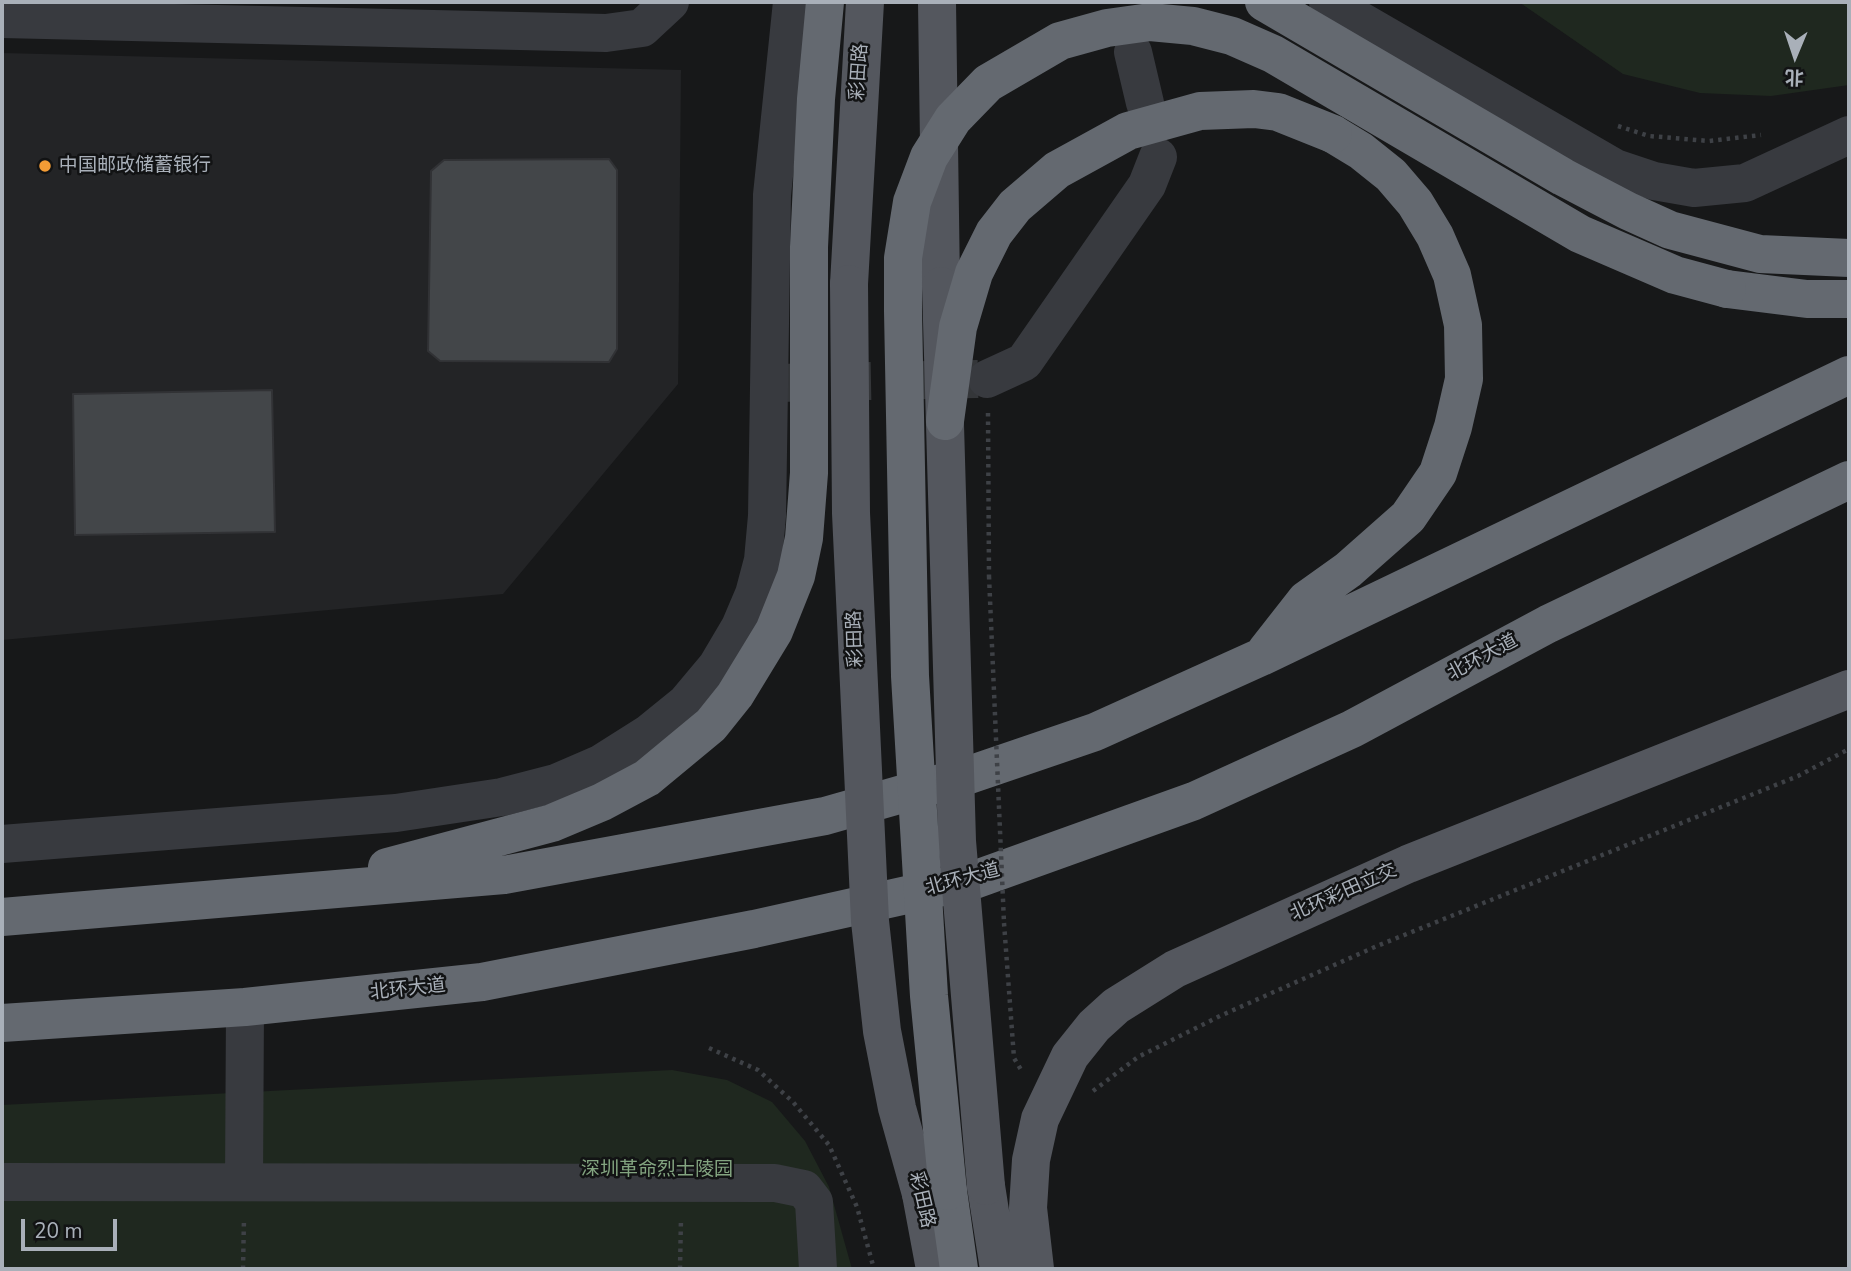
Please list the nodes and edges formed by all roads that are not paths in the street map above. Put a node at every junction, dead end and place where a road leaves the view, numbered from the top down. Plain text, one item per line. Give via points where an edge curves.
1 (670, 2) edge
2 (792, 2) edge
3 (825, 2) edge
4 (865, 2) edge
5 (937, 2) edge
6 (1328, 2) edge
7 (1268, 4) edge
8 (2, 19) edge
9 (1133, 52) dead end
10 (1145, 103) dead end
11 (1849, 135) edge
12 (1158, 157) dead end
13 (1849, 258) edge
14 (1849, 299) edge
15 (1849, 374) edge
16 (987, 391) tunnel mouth
17 (945, 421) junction
18 (1849, 480) edge
19 (1261, 657) junction
20 (1849, 689) edge
21 (2, 844) edge
22 (272, 894) junction
23 (2, 917) edge
24 (245, 1007) junction
25 (2, 1023) edge
26 (2, 1182) edge
27 (244, 1182) junction
28 (935, 1192) junction
29 (818, 1269) edge
30 (935, 1269) edge
31 (959, 1269) edge
32 (999, 1269) edge
33 (1035, 1269) edge

1 - 8 lane via 642,28 606,33
2 - 21 lane via 772,195 763,560 740,627 717,666 686,703 600,764 556,783 502,797 396,813
3 - 22 highway via 809,247 809,473 804,538 786,603 758,660 710,725 647,778 602,802 540,826
4 - 28 main road, 彩田路, bridge via 849,284 851,513 870,921 884,1044 897,1108
5 - 17 main road, bridge
6 - 11 lane via 1615,168 1654,181 1694,188 1745,183
7 - 13 highway via 1563,177 1670,230 1760,254
9 - 10 lane
12 - 16 lane via 1147,185 1024,362
14 - 28 highway, bridge via 1727,289 1675,275 1580,234 1273,54 1233,36 1150,22 1107,28 1060,41 988,83 953,119 929,157 912,202 903,258 910,677 929,996
15 - 19 highway
17 - 19 highway, bridge via 958,327 974,273 994,233 1015,206 1057,170 1129,131 1200,111 1278,112 1361,151 1415,203 1435,236 1452,275 1463,325 1464,379 1438,473 1408,517 1306,600
17 - 32 main road, bridge via 957,841 986,1186
18 - 24 highway, 北环大道 via 1548,624 1339,734 1194,801 974,880 482,982
19 - 22 highway via 1095,732 969,775 825,816 503,875
20 - 33 main road, 北环彩田立交 via 1408,864 1175,969 1116,1006 1070,1056 1040,1119 1028,1208
22 - 23 highway
24 - 25 highway, 北环大道
24 - 27 lane
26 - 27 lane
27 - 29 lane via 775,1183 804,1189 814,1202
28 - 30 main road, 彩田路
28 - 31 highway

